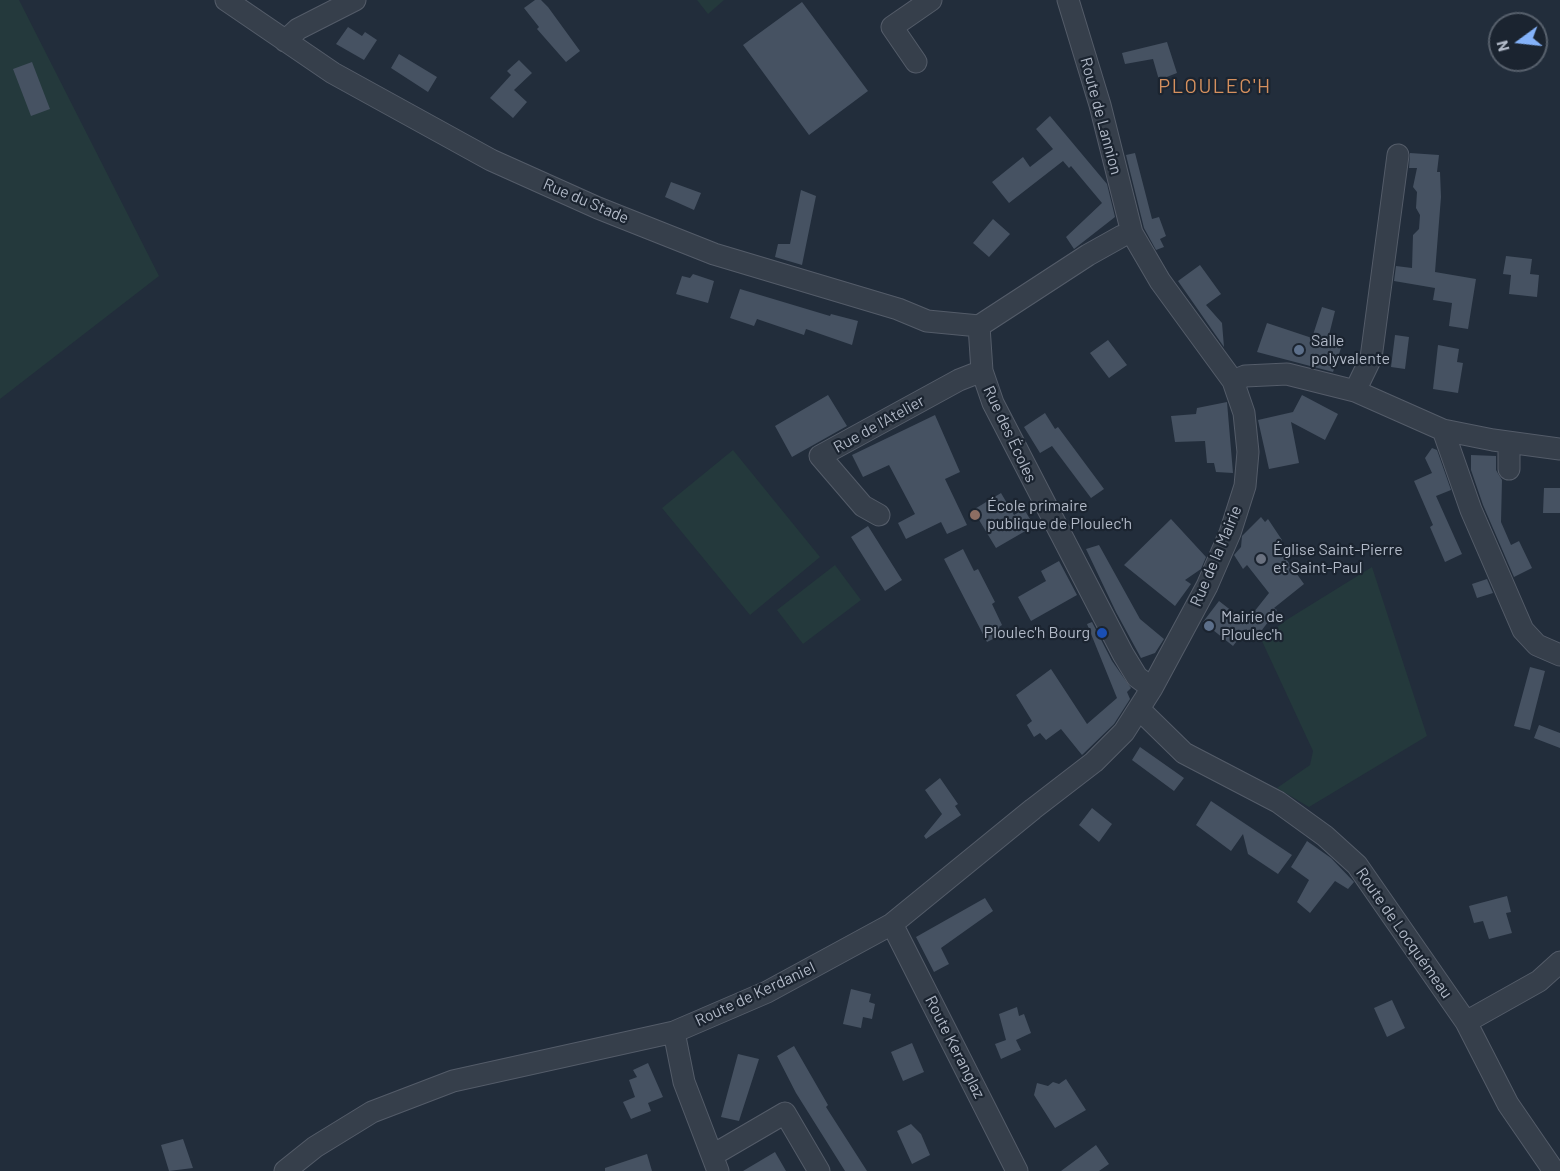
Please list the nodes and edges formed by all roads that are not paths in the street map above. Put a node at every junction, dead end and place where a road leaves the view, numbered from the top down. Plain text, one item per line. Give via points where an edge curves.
1 (226, 0) edge
2 (355, 0) edge
3 (931, 0) edge
4 (1068, 0) edge
5 (285, 41) junction
6 (916, 62) dead end
7 (1398, 155) dead end
8 (1132, 233) junction
9 (979, 326) junction
10 (982, 371) junction
11 (1233, 381) junction
12 (1355, 391) junction
13 (1443, 430) junction
14 (1509, 442) junction
15 (1560, 449) edge
16 (1509, 469) dead end
17 (879, 515) dead end
18 (1560, 656) edge
19 (1152, 688) junction
20 (1139, 709) junction
21 (892, 924) junction
22 (1560, 962) edge
23 (1466, 1022) junction
24 (674, 1032) junction
25 (716, 1163) edge
26 (285, 1171) edge
27 (819, 1171) edge
28 (1017, 1171) edge
29 (1554, 1171) edge

1 - 5 street, Rue du Stade
2 - 5 street
3 - 6 street via 892,27
4 - 8 street, Route de Lannion via 1100,105
5 - 9 street, Rue du Stade via 333,73 491,160 598,208 714,254 927,321
7 - 12 street via 1371,358
8 - 9 street via 1088,255
8 - 11 street, Rue de la Mairie via 1160,281
9 - 10 street, Rue des Écoles
10 - 17 street, Rue de l'Atelier via 820,456 863,506
10 - 19 street, Rue des Écoles via 993,403 1087,588 1137,676
11 - 12 street via 1245,376 1287,374
11 - 19 street, Rue de la Mairie via 1244,413 1248,452 1245,486 1207,586
12 - 13 street
13 - 14 street
13 - 18 street via 1471,510 1522,630 1537,645
14 - 15 street
14 - 16 street
19 - 20 street, Route de Kerdaniel
20 - 21 street, Route de Kerdaniel via 1124,732 1094,762
20 - 23 street, Route de Locquémeau via 1184,753 1278,802 1357,865
21 - 24 street, Route de Kerdaniel via 767,992
21 - 28 street, Route Keranglaz
22 - 23 street via 1539,981
23 - 29 street, Route de Locquémeau via 1508,1104
24 - 25 street via 684,1083
24 - 26 street, Route de Kerdaniel via 453,1081 372,1112 315,1147
25 - 27 street via 785,1113

